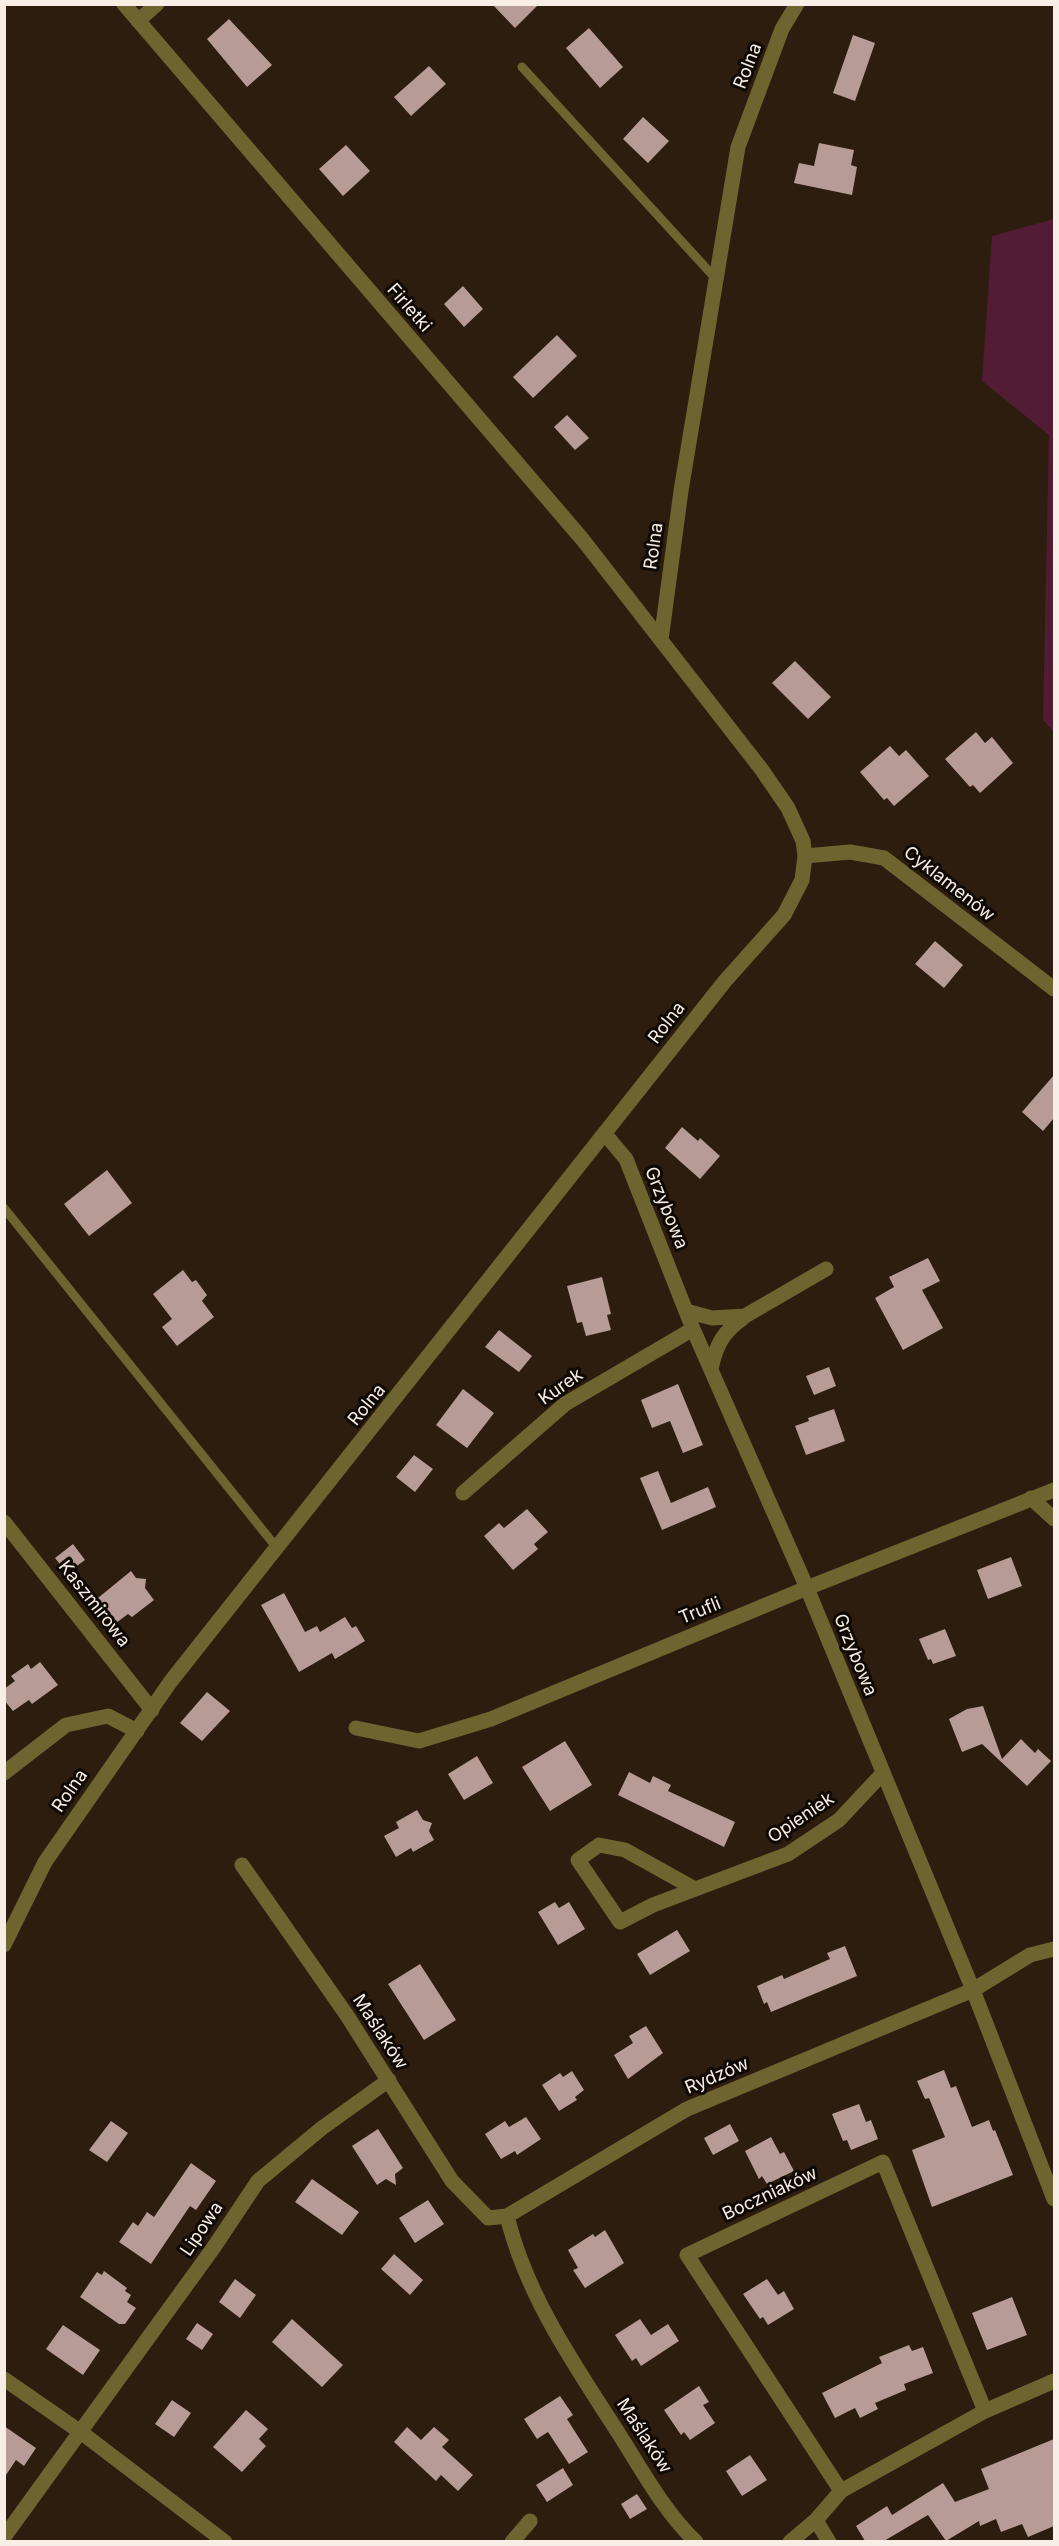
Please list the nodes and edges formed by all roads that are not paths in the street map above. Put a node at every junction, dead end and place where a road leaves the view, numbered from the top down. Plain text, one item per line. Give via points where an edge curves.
1 (124, 4) edge
2 (157, 4) edge
3 (797, 4) edge
4 (138, 21) junction
5 (522, 67) dead end
6 (717, 280) junction
7 (661, 640) junction
8 (805, 856) junction
9 (1054, 989) edge
10 (605, 1134) junction
11 (4, 1208) edge
12 (826, 1269) dead end
13 (686, 1311) junction
14 (745, 1316) junction
15 (693, 1329) junction
16 (711, 1369) junction
17 (1054, 1490) edge
18 (463, 1493) dead end
19 (1031, 1498) junction
20 (1054, 1519) edge
21 (4, 1522) edge
22 (277, 1548) junction
23 (807, 1588) junction
24 (152, 1710) junction
25 (356, 1728) dead end
26 (136, 1731) junction
27 (4, 1773) edge
28 (882, 1774) junction
29 (242, 1865) dead end
30 (695, 1889) junction
31 (4, 1945) edge
32 (1054, 1949) edge
33 (973, 1990) junction
34 (389, 2080) junction
35 (1054, 2199) edge
36 (507, 2216) junction
37 (488, 2218) joint
38 (4, 2379) edge
39 (1054, 2381) edge
40 (986, 2411) junction
41 (82, 2433) junction
42 (841, 2492) junction
43 (816, 2520) junction
44 (530, 2521) dead end
45 (4, 2537) edge
46 (225, 2541) edge
47 (512, 2541) edge
48 (696, 2541) edge
49 (790, 2541) edge
50 (829, 2541) edge

1 - 4 street, Firletki
2 - 4 street
3 - 6 street, Rolna via 782,29 738,147
4 - 7 street, Firletki via 583,540
5 - 6 lane
6 - 7 street, Rolna via 681,491
7 - 8 street, Rolna via 788,808 803,841
8 - 9 street, Cyklamenów via 850,852 884,858
8 - 10 street, Rolna via 802,880 784,915 725,981
10 - 13 street, Grzybowa via 626,1159
10 - 22 street, Rolna
11 - 22 lane
12 - 14 street
13 - 14 street via 712,1318
13 - 15 street, Grzybowa
14 - 16 street via 721,1338
15 - 16 street, Grzybowa
15 - 18 street, Kurek via 565,1404
16 - 23 street, Grzybowa
17 - 19 street, Trufli
19 - 20 street
19 - 23 street, Trufli
21 - 24 street, Kaszmirowa
22 - 24 street, Rolna
23 - 25 street, Trufli via 491,1719 419,1741
23 - 28 street, Grzybowa
24 - 26 street, Rolna
26 - 27 street via 108,1716 66,1725
26 - 31 street, Rolna via 45,1862
28 - 30 street, Opieniek via 839,1820 788,1854
28 - 33 street, Grzybowa
29 - 34 street, Maślaków
30 - 30 street, Opieniek via 620,1922 578,1860 599,1845 625,1850
32 - 33 street, Rydzów via 1030,1955
33 - 35 street, Grzybowa
33 - 36 street, Rydzów via 687,2109
34 - 37 street, Maślaków via 452,2181
34 - 41 street, Lipowa via 258,2181
36 - 37 street, Rydzów
36 - 48 street, Maślaków via 530,2287 674,2520
38 - 41 street
39 - 40 street
40 - 42 street
40 - 42 street, Boczniaków via 883,2162 687,2255
41 - 45 street, Lipowa
41 - 46 street
42 - 43 street
43 - 49 street
43 - 50 street
44 - 47 street

